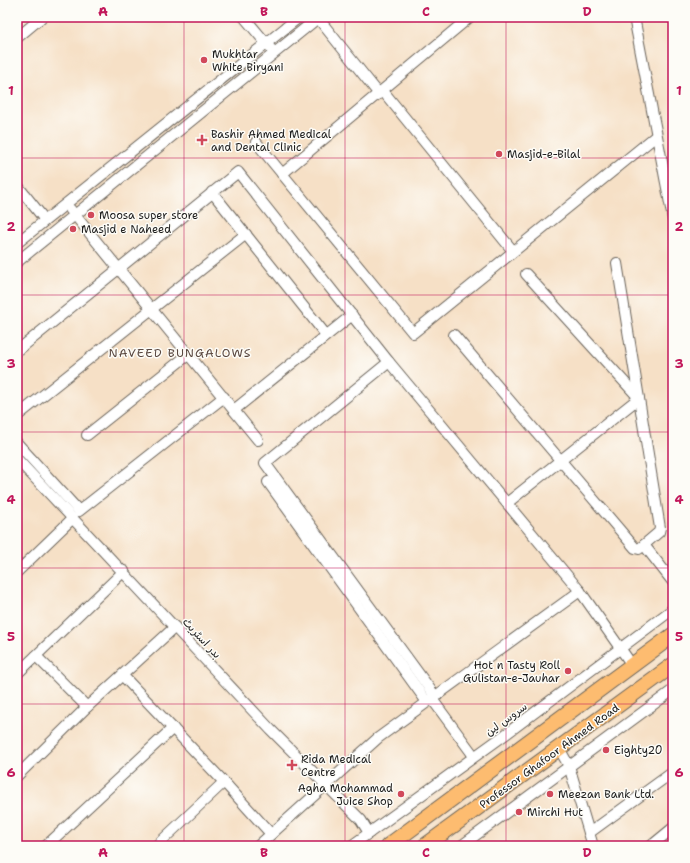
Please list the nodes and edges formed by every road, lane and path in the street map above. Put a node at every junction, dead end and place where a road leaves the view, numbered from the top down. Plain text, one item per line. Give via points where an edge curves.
1 (42, 17) edge
2 (244, 17) edge
3 (299, 17) edge
4 (470, 17) edge
5 (634, 17) edge
6 (318, 18) edge
7 (17, 38) edge
8 (266, 44) junction
9 (274, 53) junction
10 (381, 92) junction
11 (656, 136) junction
12 (256, 142) dead end
13 (282, 174) junction
14 (17, 185) edge
15 (212, 192) junction
16 (66, 203) junction
17 (74, 214) junction
18 (673, 219) edge
19 (45, 220) junction
20 (246, 234) junction
21 (17, 243) edge
22 (513, 251) junction
23 (17, 262) edge
24 (617, 263) dead end
25 (120, 268) junction
26 (526, 274) dead end
27 (153, 309) junction
28 (352, 315) junction
29 (326, 335) junction
30 (454, 335) dead end
31 (17, 351) edge
32 (189, 354) junction
33 (389, 362) junction
34 (224, 397) junction
35 (639, 398) junction
36 (234, 410) junction
37 (17, 416) edge
38 (88, 435) dead end
39 (258, 440) dead end
40 (17, 443) edge
41 (561, 460) junction
42 (19, 466) edge
43 (268, 482) dead end
44 (507, 503) junction
45 (73, 518) junction
46 (644, 545) junction
47 (17, 572) edge
48 (124, 572) junction
49 (673, 582) edge
50 (580, 591) junction
51 (673, 609) edge
52 (175, 627) junction
53 (673, 635) edge
54 (620, 648) junction
55 (36, 656) junction
56 (632, 665) junction
57 (673, 665) edge
58 (17, 674) edge
59 (122, 675) junction
60 (673, 690) edge
61 (431, 699) junction
62 (87, 707) junction
63 (173, 728) junction
64 (560, 750) junction
65 (474, 756) junction
66 (569, 766) junction
67 (673, 772) edge
68 (17, 776) edge
69 (224, 782) junction
70 (325, 784) junction
71 (673, 828) edge
72 (368, 833) junction
73 (589, 833) junction
74 (271, 834) junction
75 (46, 846) edge
76 (156, 846) edge
77 (258, 846) edge
78 (351, 846) edge
79 (388, 846) edge
80 (425, 846) edge
81 (461, 846) edge
82 (593, 846) edge
83 (651, 846) edge

1 - 7 street
2 - 8 street
3 - 8 street
4 - 10 street
5 - 11 street
6 - 9 street
6 - 10 street
8 - 9 street
8 - 16 street
9 - 17 street
10 - 13 street
10 - 22 street
11 - 18 street
11 - 22 street
12 - 13 street
13 - 22 street via 413,333
14 - 19 street
15 - 20 street
15 - 25 street
15 - 28 street via 238,172
16 - 17 street
16 - 19 street
17 - 23 street
17 - 25 street
19 - 21 street
20 - 27 street
20 - 29 street
24 - 35 street
25 - 27 street
25 - 31 street
26 - 35 street
27 - 32 street
27 - 37 street
28 - 29 street
28 - 33 street
29 - 36 street
30 - 41 street
32 - 34 street
32 - 38 street
33 - 44 street
33 - 61 street via 265,463
34 - 36 street
34 - 40 street via 79,511
35 - 41 street
35 - 46 street via 660,528 659,532
36 - 39 street
41 - 44 street
41 - 46 street via 635,548 639,549
42 - 45 street, بدر اسٹریٹ
43 - 61 street
44 - 50 street
45 - 47 street
45 - 48 street, بدر اسٹریٹ
46 - 49 street
48 - 52 street, بدر اسٹریٹ
48 - 55 street
50 - 54 street
50 - 61 street
51 - 54 street, سروس لین
52 - 59 street
52 - 70 street, بدر اسٹریٹ
53 - 56 main road
54 - 56 street
54 - 65 street, سروس لین
55 - 58 street
55 - 62 street
56 - 79 main road
57 - 64 main road, Professor Ghafoor Ahmed Road
59 - 62 street
59 - 63 street
60 - 66 street
61 - 65 street
61 - 70 street via 378,738
62 - 68 street
63 - 69 street
63 - 75 street
64 - 66 street
64 - 80 main road, Professor Ghafoor Ahmed Road
65 - 72 street, سروس لین
66 - 73 street
66 - 81 street
67 - 73 street
69 - 74 street
69 - 76 street
70 - 72 street, بدر اسٹریٹ via 361,820
70 - 74 street
71 - 83 street
72 - 78 street, سروس لین
73 - 82 street
74 - 77 street

